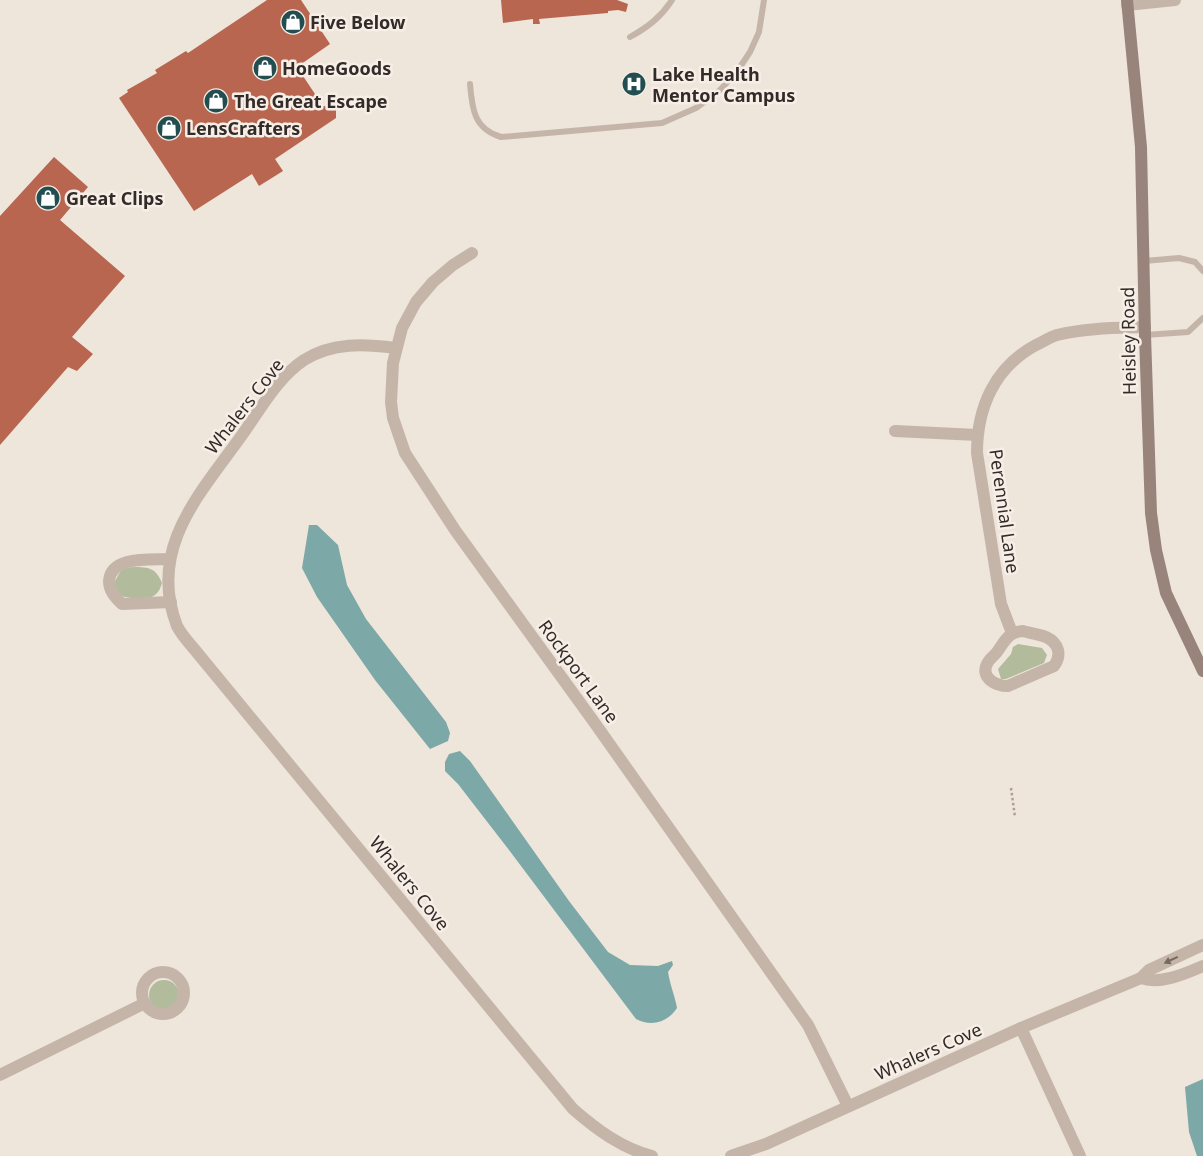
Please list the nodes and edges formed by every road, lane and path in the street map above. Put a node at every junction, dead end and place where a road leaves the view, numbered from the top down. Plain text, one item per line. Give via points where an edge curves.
1 (672, 0) edge
2 (764, 0) edge
3 (1175, 0) edge
4 (1127, 2) edge
5 (630, 37) dead end
6 (470, 84) dead end
7 (472, 253) dead end
8 (1144, 261) junction
9 (1203, 271) edge
10 (1203, 318) edge
11 (1145, 331) junction
12 (396, 348) junction
13 (895, 431) dead end
14 (977, 435) junction
15 (169, 559) junction
16 (171, 602) junction
17 (1012, 633) junction
18 (1203, 671) edge
19 (1011, 788) dead end
20 (1015, 817) dead end
21 (1203, 945) edge
22 (1203, 966) edge
23 (1141, 978) junction
24 (145, 1004) dead end
25 (1021, 1028) junction
26 (0, 1074) edge
27 (848, 1106) junction
28 (647, 1155) edge
29 (731, 1156) edge
30 (1080, 1156) edge

1 - 5 lane via 649,27
2 - 6 lane via 758,32 736,73 696,108 662,123 501,137 490,134 480,125 472,109
3 - 4 street
4 - 8 street, Heisley Road via 1141,147
7 - 12 street, Rockport Lane via 444,272 423,293 402,328
8 - 9 lane via 1179,258 1194,262
8 - 11 street, Heisley Road
10 - 11 lane via 1188,332
11 - 14 street, Perennial Lane via 1082,330 1055,335 1029,349 1006,367 993,385
11 - 18 street, Heisley Road via 1151,513 1156,550 1166,593
12 - 15 street, Whalers Cove via 368,344 343,346 305,360 287,375 190,508 173,542
12 - 27 street, Rockport Lane via 390,388 392,418 411,464 808,1025
13 - 14 street
14 - 17 street, Perennial Lane via 977,453 1001,604
15 - 16 street, Whalers Cove
15 - 16 street via 126,562 110,574 109,583 113,595 122,604
16 - 28 street, Whalers Cove via 178,627 195,650 559,1093 606,1136
17 - 17 street via 986,665 991,681 1008,686 1054,666 1058,661 1058,648 1045,636 1023,631
19 - 20 path
21 -> 23 street, Whalers Cove via 1149,970
22 - 23 street, Whalers Cove via 1149,981
23 - 25 street, Whalers Cove
24 - 26 street
25 - 27 street, Whalers Cove
25 - 30 street
27 - 29 street, Whalers Cove via 766,1144

